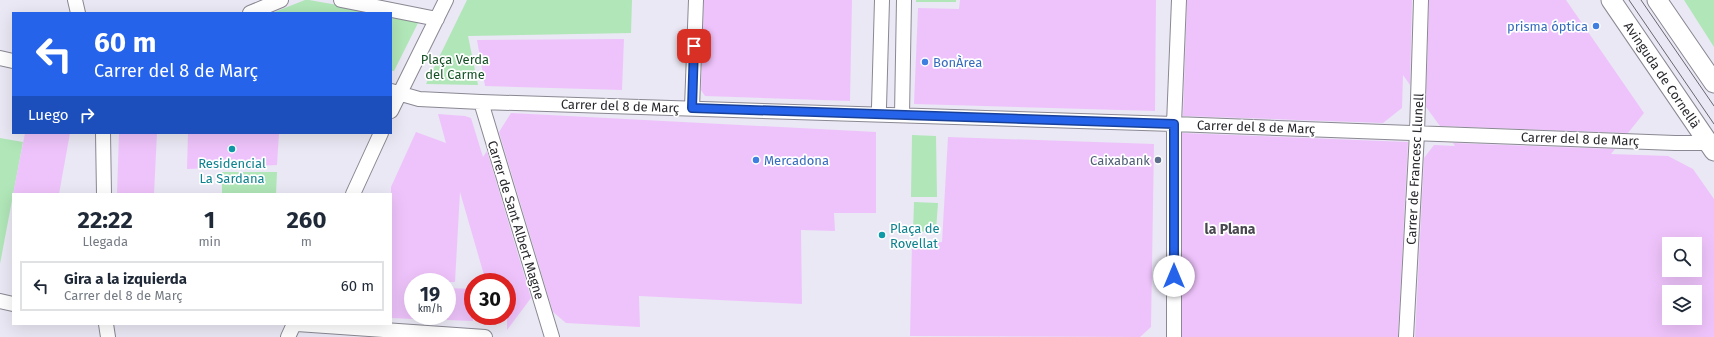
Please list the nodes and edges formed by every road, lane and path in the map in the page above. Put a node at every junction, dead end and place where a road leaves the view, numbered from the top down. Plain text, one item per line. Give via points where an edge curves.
1 (75, 0) edge
2 (281, 0) edge
3 (341, 0) edge
4 (446, 0) edge
5 (696, 0) edge
6 (882, 0) edge
7 (904, 0) edge
8 (1179, 0) edge
9 (1422, 0) edge
10 (1611, 0) edge
11 (1657, 0) edge
12 (78, 12) edge
13 (252, 12) edge
14 (437, 19) junction
15 (0, 58) edge
16 (12, 60) edge
17 (1714, 83) edge
18 (395, 92) edge
19 (481, 102) junction
20 (392, 106) edge
21 (879, 107) dead end
22 (692, 108) junction
23 (902, 115) junction
24 (1174, 124) junction
25 (1417, 133) junction
26 (103, 134) edge
27 (381, 134) edge
28 (1712, 146) edge
29 (104, 193) edge
30 (353, 193) edge
31 (0, 301) edge
32 (12, 304) edge
33 (106, 325) edge
34 (294, 325) edge
35 (311, 325) edge
36 (108, 337) edge
37 (288, 337) edge
38 (485, 337) edge
39 (552, 337) edge
40 (1174, 337) edge
41 (1406, 337) edge

1 - 12 street
2 - 13 street
3 - 14 street
4 - 14 street
5 - 22 street
6 - 21 street
7 - 23 street
8 - 24 street
9 - 25 street, Carrer de Francesc Llunell
10 - 28 street, Avinguda de Cornellà
11 - 17 street
14 - 18 street
15 - 16 street
18 - 19 street, Carrer del 8 de Març via 419,99
18 - 20 street
19 - 22 street, Carrer del 8 de Març
19 - 39 street, Carrer de Sant Albert Magne
22 - 23 street, Carrer del 8 de Març
23 - 24 street, Carrer del 8 de Març
24 - 25 street, Carrer del 8 de Març
24 - 40 street
25 - 28 street, Carrer del 8 de Març
25 - 41 street, Carrer de Francesc Llunell
26 - 29 street
27 - 30 street
31 - 32 street
33 - 36 street
34 - 37 street
35 - 38 street

